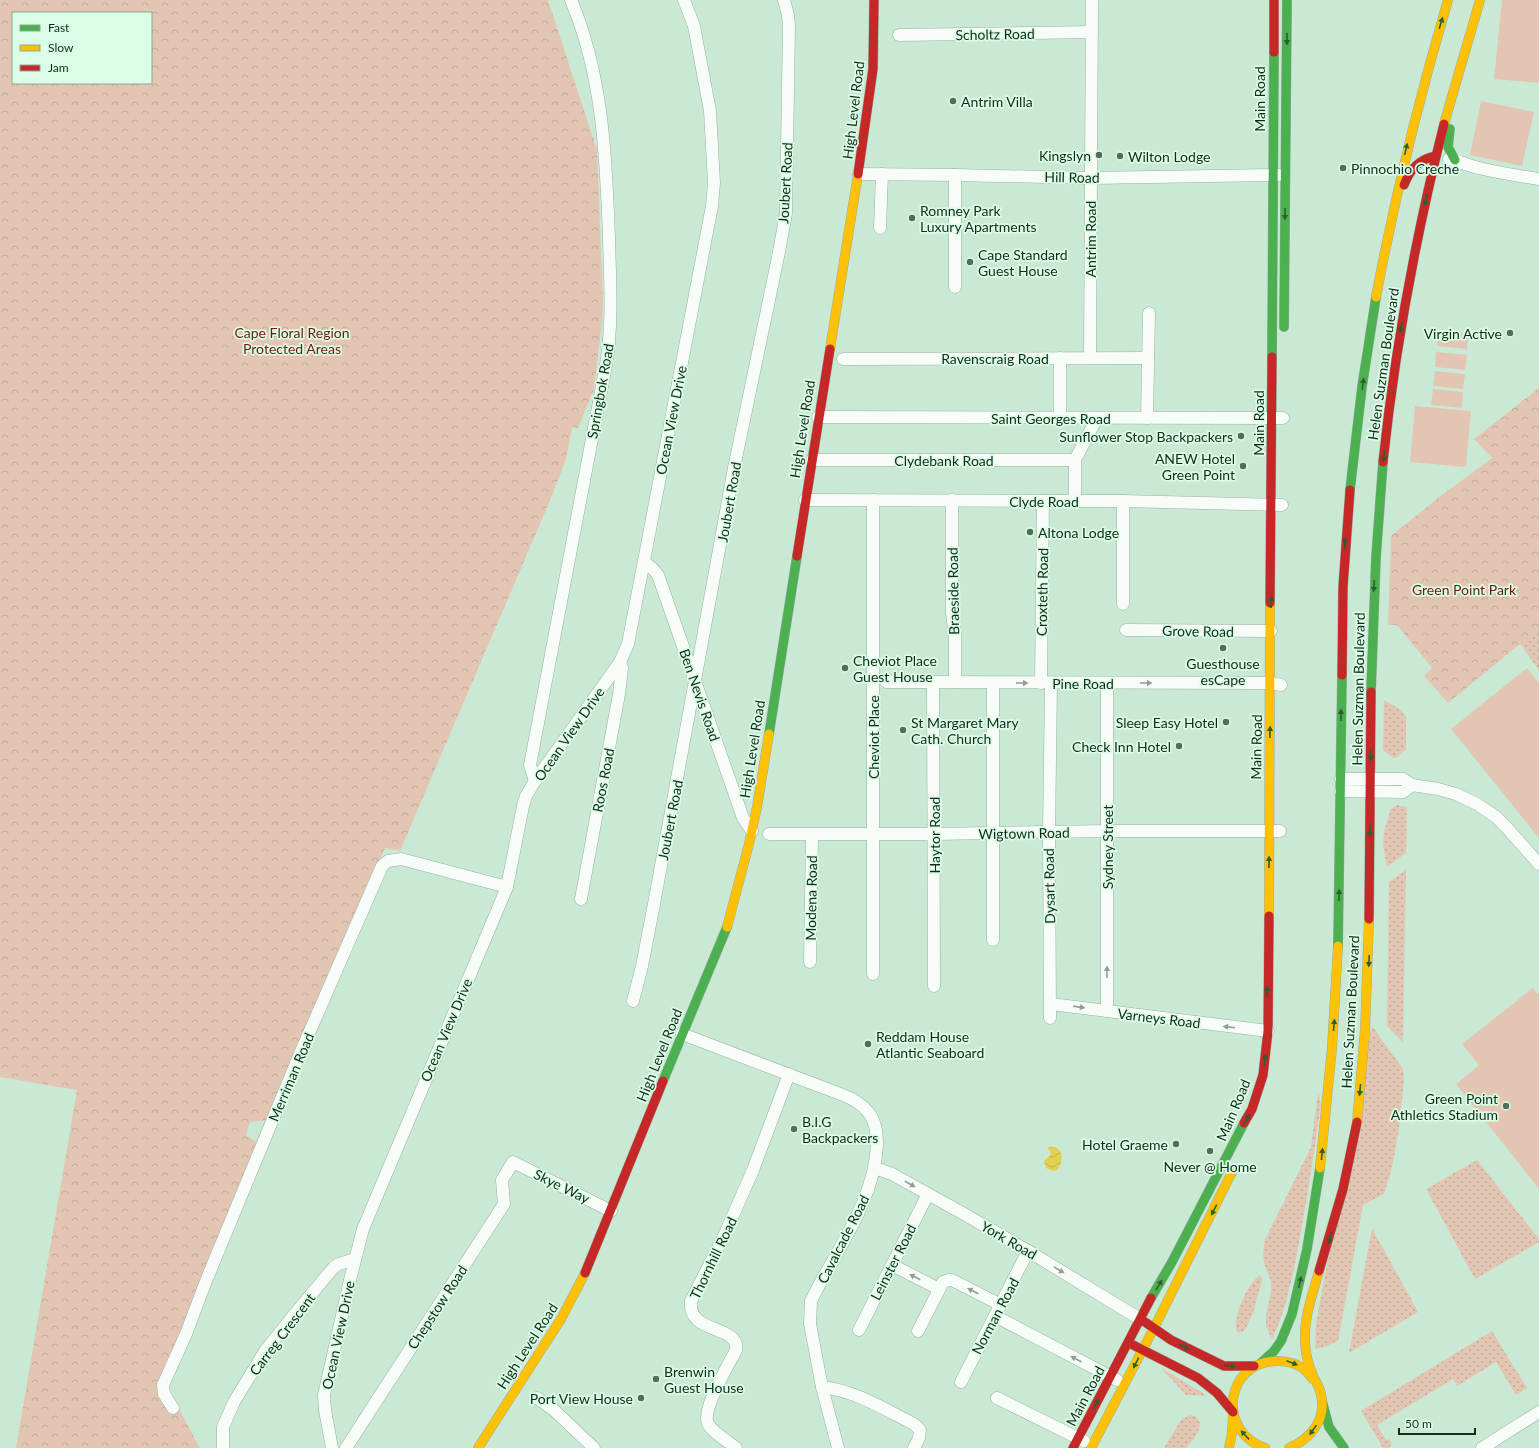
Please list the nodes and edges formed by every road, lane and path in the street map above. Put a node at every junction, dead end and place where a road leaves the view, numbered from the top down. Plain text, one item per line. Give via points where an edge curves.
1 (571, 0) edge
2 (684, 0) edge
3 (784, 0) edge
4 (874, 0) edge
5 (1092, 0) edge
6 (1274, 0) edge
7 (1287, 0) edge
8 (1448, 0) edge
9 (1480, 0) edge
10 (1092, 32) junction
11 (899, 35) dead end
12 (1466, 46) junction
13 (1436, 156) junction
14 (1455, 160) junction
15 (1477, 168) junction
16 (859, 174) junction
17 (882, 174) junction
18 (955, 175) junction
19 (1273, 175) junction
20 (1286, 175) junction
21 (1091, 178) junction
22 (1539, 179) edge
23 (1430, 181) junction
24 (880, 228) dead end
25 (955, 287) dead end
26 (1374, 310) junction
27 (1149, 313) dead end
28 (1284, 340) dead end
29 (1060, 358) junction
30 (1090, 358) junction
31 (1148, 358) junction
32 (843, 359) dead end
33 (818, 417) junction
34 (1060, 418) junction
35 (1097, 418) junction
36 (1147, 418) junction
37 (1280, 419) junction
38 (812, 460) junction
39 (1075, 460) junction
40 (805, 500) junction
41 (873, 500) junction
42 (952, 500) junction
43 (1043, 501) junction
44 (1075, 501) junction
45 (1123, 501) junction
46 (1279, 505) junction
47 (644, 562) junction
48 (1123, 604) dead end
49 (1126, 630) dead end
50 (1271, 632) junction
51 (620, 662) junction
52 (695, 680) junction
53 (886, 682) dead end
54 (955, 682) junction
55 (934, 683) junction
56 (993, 683) junction
57 (1046, 683) junction
58 (1107, 683) junction
59 (1278, 684) junction
60 (1341, 779) junction
61 (1371, 779) junction
62 (535, 781) junction
63 (1412, 785) junction
64 (1341, 791) junction
65 (1371, 792) junction
66 (752, 831) junction
67 (1107, 831) junction
68 (1277, 831) junction
69 (1049, 833) junction
70 (769, 834) dead end
71 (934, 834) junction
72 (992, 834) junction
73 (812, 835) junction
74 (872, 835) junction
75 (1539, 864) edge
76 (507, 887) junction
77 (581, 899) dead end
78 (993, 940) dead end
79 (810, 962) dead end
80 (873, 974) dead end
81 (934, 986) dead end
82 (633, 1000) dead end
83 (1051, 1004) junction
84 (1107, 1011) junction
85 (1050, 1018) dead end
86 (1268, 1031) junction
87 (682, 1034) junction
88 (789, 1074) junction
89 (1238, 1160) dead end
90 (513, 1162) joint
91 (875, 1168) junction
92 (928, 1194) junction
93 (611, 1211) junction
94 (1028, 1251) junction
95 (355, 1259) junction
96 (892, 1265) junction
97 (942, 1285) junction
98 (998, 1311) junction
99 (1140, 1319) junction
100 (1154, 1328) junction
101 (859, 1330) dead end
102 (918, 1331) dead end
103 (1128, 1342) junction
104 (1143, 1350) junction
105 (1258, 1364) junction
106 (1111, 1377) junction
107 (1315, 1381) junction
108 (960, 1382) dead end
109 (1125, 1384) junction
110 (822, 1388) junction
111 (537, 1398) dead end
112 (997, 1398) dead end
113 (1322, 1401) junction
114 (173, 1408) dead end
115 (1539, 1412) edge
116 (1233, 1413) junction
117 (1076, 1443) edge
118 (1092, 1447) edge
119 (223, 1448) edge
120 (332, 1448) edge
121 (346, 1448) edge
122 (478, 1448) edge
123 (594, 1448) edge
124 (736, 1448) edge
125 (838, 1448) edge
126 (914, 1448) edge
127 (1229, 1448) edge
128 (1265, 1448) edge
129 (1289, 1448) edge
130 (1344, 1448) edge
131 (1482, 1448) edge

1 - 62 street, Springbok Road via 589,51 602,120 606,159 611,314 606,365 530,765
2 - 47 street, Ocean View Drive via 694,26 710,112 714,183 712,206
3 - 52 street, Joubert Road via 789,26 786,213 734,468
4 - 16 main road, High Level Road via 872,76
5 - 10 street, Antrim Road
6 - 19 main road, Main Road
7 -> 20 main road, Main Road
26 -> 8 main road, Helen Suzman Boulevard via 1410,133
9 - 12 main road, Helen Suzman Boulevard
10 - 11 street, Scholtz Road
10 - 21 street, Antrim Road
12 - 13 main road, Helen Suzman Boulevard
12 - 14 main road via 1463,79 1447,141
13 - 14 street
13 - 23 main road, Helen Suzman Boulevard
13 - 26 main road via 1424,158 1406,177
14 - 15 street
15 - 22 street
15 - 23 street via 1446,166
16 - 17 street, Hill Road
16 - 33 main road, High Level Road
17 - 18 street, Hill Road
17 - 24 street
18 - 21 street, Hill Road
18 - 25 street
19 - 20 street, Hill Road
19 - 21 street, Hill Road
19 - 37 main road, Main Road
20 -> 28 main road, Main Road
21 - 30 street, Antrim Road
23 -> 61 main road, Helen Suzman Boulevard via 1403,320 1386,429 1372,616
60 -> 26 main road, Helen Suzman Boulevard via 1342,610 1347,521 1357,422
27 - 31 street
29 - 30 street, Ravenscraig Road
29 - 32 street, Ravenscraig Road
29 - 34 street
30 - 31 street, Ravenscraig Road
31 - 36 street
33 - 34 street, Saint Georges Road
33 - 38 main road, High Level Road
34 - 35 street, Saint Georges Road
35 - 36 street, Saint Georges Road
35 - 39 street
36 - 37 street, Saint Georges Road
37 - 46 main road, Main Road
38 - 39 street, Clydebank Road
38 - 40 main road, High Level Road
39 - 44 street
40 - 41 street, Clyde Road
40 - 66 main road, High Level Road
41 - 42 street, Clyde Road
41 - 74 street, Cheviot Place
42 - 43 street, Clyde Road
42 - 54 street, Braeside Road
43 - 44 street, Clyde Road
43 - 57 street, Croxteth Road
44 - 45 street, Clyde Road
45 - 46 street, Clyde Road
45 - 48 street
50 -> 46 main road, Main Road
47 - 51 street, Ocean View Drive via 628,644
47 - 52 street, Ben Nevis Road via 658,575
49 - 50 street, Grove Road
50 - 59 main road, Main Road
51 - 62 street, Ocean View Drive
51 - 77 street, Roos Road via 622,668 619,694
52 - 66 street, Ben Nevis Road via 743,818
52 - 82 street, Joubert Road via 642,966
53 - 55 street, Pine Road
54 - 55 street, Pine Road
54 - 56 street, Pine Road
55 - 71 street, Haytor Road
56 -> 57 street, Pine Road
56 - 72 street
57 - 58 street, Pine Road
57 - 69 street, Dysart Road
58 -> 59 street, Pine Road
58 - 67 street, Sydney Street
68 -> 59 main road, Main Road
60 - 61 street
60 - 64 main road, Helen Suzman Boulevard
61 - 63 street via 1403,779
61 - 65 main road, Helen Suzman Boulevard
62 - 76 street, Ocean View Drive via 523,806
63 - 65 street via 1403,792
63 - 75 street via 1456,794 1477,804 1496,817
64 - 65 street
105 -> 64 main road, Helen Suzman Boulevard via 1276,1349 1287,1328 1307,1252 1317,1193 1335,1010
65 -> 107 main road, Helen Suzman Boulevard via 1369,948 1363,1061 1348,1168 1305,1328 1306,1350
66 - 87 main road, High Level Road via 727,928
67 - 68 street, Wigtown Road
67 - 69 street, Wigtown Road
84 -> 67 street, Sydney Street
86 -> 68 main road, Main Road
69 - 72 street, Wigtown Road
69 - 83 street, Dysart Road
70 - 73 street, Wigtown Road
71 - 72 street, Wigtown Road
71 - 74 street, Wigtown Road
71 - 81 street, Haytor Road
72 - 78 street
73 - 74 street, Wigtown Road
73 - 79 street, Modena Road
74 - 80 street, Cheviot Place
76 - 95 street, Ocean View Drive via 363,1229
76 - 114 street, Merriman Road via 401,859 388,861 382,866 299,1056 163,1385 164,1394
83 -> 84 street, Varneys Road
83 - 85 street, Dysart Road
86 -> 84 street, Varneys Road
99 -> 86 main road, Main Road via 1252,1109 1263,1075
87 - 88 street, Cavalcade Road
87 - 93 main road, High Level Road
88 - 91 street, Cavalcade Road via 851,1098 868,1112 876,1129
88 - 124 street, Thornhill Road via 754,1170 691,1301 690,1310 694,1317 732,1337 736,1343 736,1350 708,1406 706,1419 711,1428
89 -> 100 main road, Main Road
90 - 93 street, Skye Way
90 - 121 street, Chepstow Road via 502,1180 504,1204
91 -> 92 street, York Road via 892,1174
91 - 110 street, Cavalcade Road via 861,1208 811,1301 810,1324
92 - 94 street, York Road
92 - 96 street, Leinster Road
93 - 122 main road, High Level Road via 572,1301
94 - 98 street, Norman Road
94 -> 99 street, York Road
95 - 119 street, Carreg Crescent via 334,1268 265,1351 228,1414 223,1426
95 - 120 street, Ocean View Drive via 324,1395
97 -> 96 street
96 - 101 street, Leinster Road
98 -> 97 street via 952,1280
97 - 102 street
106 -> 98 street
98 - 108 street, Norman Road
99 - 100 main road
99 - 103 main road, Main Road
100 - 104 main road, Main Road
100 -> 105 main road via 1171,1340 1224,1366
103 - 104 main road
103 - 106 main road, Main Road
104 -> 109 main road, Main Road
104 - 116 main road via 1204,1382 1217,1392
105 -> 107 main road, Helen Suzman Boulevard via 1277,1360 1293,1363 1305,1370
105 - 116 main road, Helen Suzman Boulevard via 1244,1374 1237,1386 1233,1398
106 - 109 street
117 -> 106 main road, Main Road
107 - 113 main road, Helen Suzman Boulevard
109 - 118 main road, Main Road
110 - 125 street, Cavalcade Road
110 - 126 street via 861,1396 914,1424 920,1430
111 - 123 street via 555,1411
112 - 117 street
113 -> 129 main road, Helen Suzman Boulevard via 1320,1418 1313,1431 1301,1443
113 - 130 main road via 1329,1427
115 - 131 street
116 - 127 main road, Helen Suzman Boulevard
128 -> 116 main road, Helen Suzman Boulevard via 1244,1436
117 - 118 street

